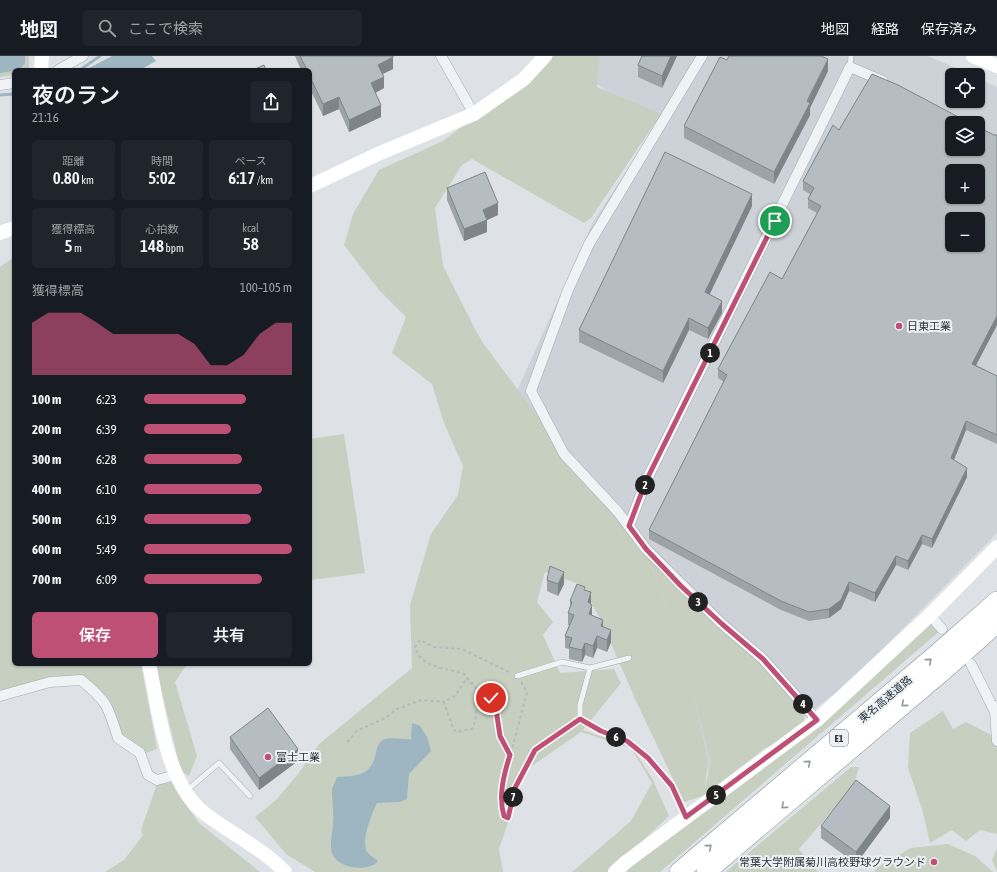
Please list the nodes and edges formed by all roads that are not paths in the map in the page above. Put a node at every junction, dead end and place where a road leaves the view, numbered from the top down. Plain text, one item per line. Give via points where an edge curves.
1 (42, 56) edge
2 (83, 56) edge
3 (440, 56) edge
4 (545, 56) edge
5 (702, 56) edge
6 (852, 56) edge
7 (975, 56) edge
8 (997, 66) edge
9 (850, 67) junction
10 (41, 68) edge
11 (62, 68) edge
12 (12, 83) edge
13 (0, 85) edge
14 (894, 86) edge
15 (474, 114) junction
16 (312, 185) edge
17 (12, 229) edge
18 (0, 233) edge
19 (629, 526) junction
20 (997, 547) edge
21 (997, 601) edge
22 (930, 615) junction
23 (997, 623) edge
24 (942, 629) dead end
25 (630, 658) dead end
26 (971, 664) dead end
27 (149, 666) edge
28 (590, 668) junction
29 (517, 676) road end
30 (0, 696) edge
31 (996, 709) edge
32 (817, 720) junction
33 (997, 741) edge
34 (176, 775) junction
35 (186, 792) junction
36 (250, 796) dead end
37 (686, 817) junction
38 (285, 872) edge
39 (616, 872) edge
40 (679, 872) edge
41 (706, 872) edge

1 - 10 street
2 - 11 street
3 - 15 street
4 - 15 street via 524,79
5 - 19 street via 589,244 568,290 531,391 564,454
6 - 9 lane
7 - 8 street
9 - 14 street
9 - 19 street via 646,481
12 - 13 street
15 - 16 street via 380,153
17 - 18 street
19 - 32 street via 646,549 681,586 763,659
20 - 22 street
40 -> 21 highway, 東名高速道路 / E1 via 938,654
22 - 24 street
22 - 32 street
23 -> 41 highway, 東名高速道路 / E1 via 950,666
25 - 28 lane
26 - 31 street
27 - 34 street
28 - 29 lane via 562,662
28 - 37 lane via 580,706 580,719 627,741 648,758 672,786
30 - 34 street via 50,682 81,680 104,699 118,738 140,753 148,775 157,780
31 - 33 street
32 - 37 street
34 - 35 street
35 - 36 lane via 219,763
35 - 38 street via 203,812 274,861
37 - 39 street

